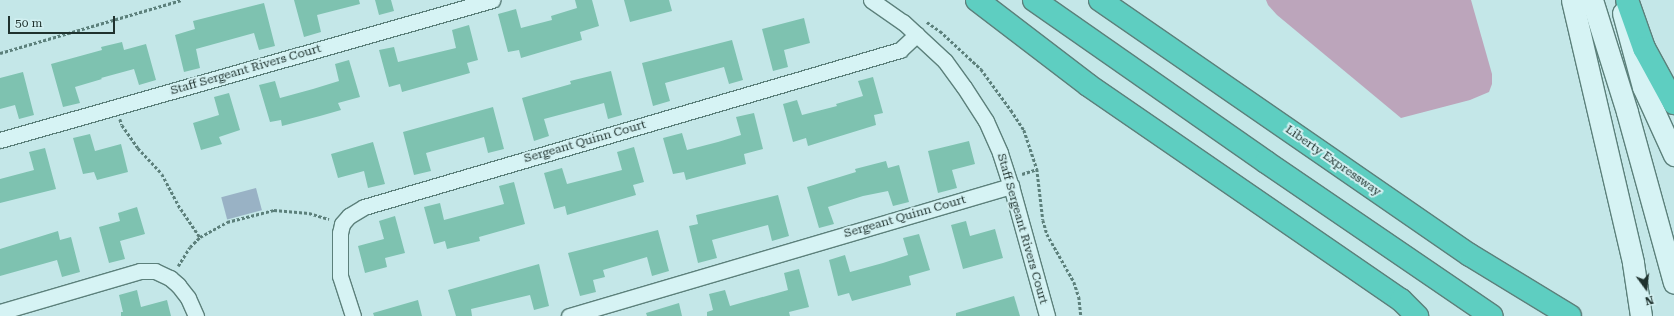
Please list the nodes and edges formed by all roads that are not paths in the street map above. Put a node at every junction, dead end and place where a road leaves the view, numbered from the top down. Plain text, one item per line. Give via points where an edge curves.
1 (492, 0) edge
2 (871, 0) edge
3 (977, 0) edge
4 (1034, 0) edge
5 (1100, 0) edge
6 (1572, 0) edge
7 (1592, 0) edge
8 (1620, 0) edge
9 (1627, 0) edge
10 (917, 34) junction
11 (1674, 103) edge
12 (0, 140) edge
13 (1674, 155) edge
14 (1011, 186) junction
15 (1674, 283) edge
16 (0, 312) edge
17 (196, 316) edge
18 (352, 316) edge
19 (569, 316) edge
20 (1047, 316) edge
21 (1417, 316) edge
22 (1492, 316) edge
23 (1570, 316) edge
24 (1642, 316) edge

1 - 12 street, Staff Sergeant Rivers Court
2 - 10 street, Staff Sergeant Rivers Court
3 - 21 highway via 1088,85 1401,300
4 - 22 highway via 1272,167
5 - 23 highway, Liberty Expressway via 1470,255
6 - 24 main road via 1633,263
7 - 15 main road via 1627,112
8 - 13 main road via 1643,87
9 - 11 highway via 1644,48
10 - 14 street, Staff Sergeant Rivers Court via 945,61 986,121
10 - 18 street, Sergeant Quinn Court via 900,50 364,207 349,216 342,224 339,251 340,276
14 - 19 street, Sergeant Quinn Court
14 - 20 street, Staff Sergeant Rivers Court
16 - 17 street via 140,271 155,271 170,278 188,298

